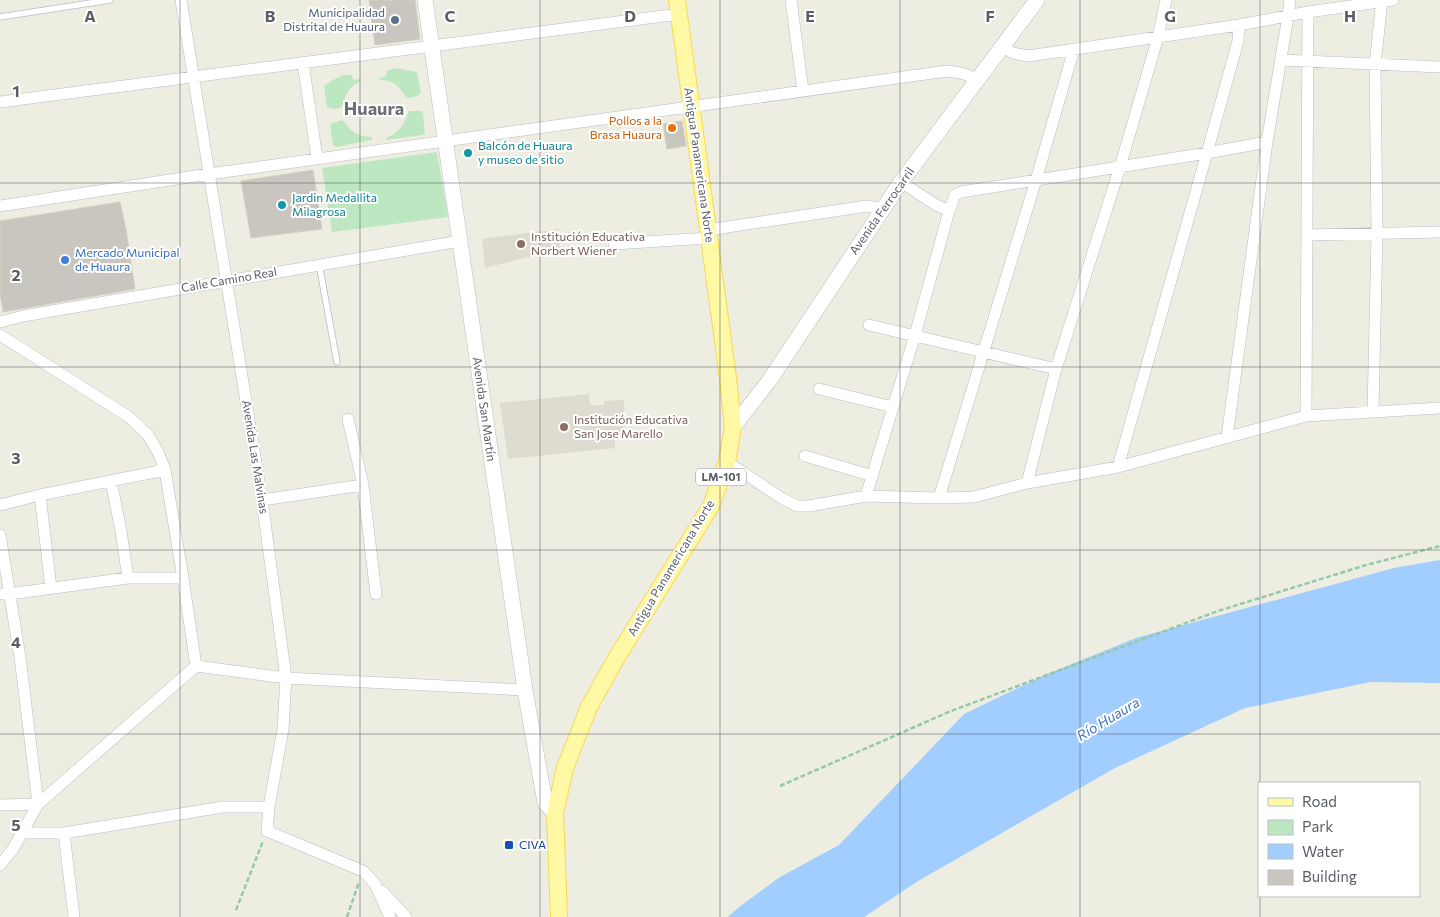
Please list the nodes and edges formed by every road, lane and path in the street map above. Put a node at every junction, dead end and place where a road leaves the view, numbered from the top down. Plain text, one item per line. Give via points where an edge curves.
1 (110, 0) edge
2 (181, 0) edge
3 (425, 0) edge
4 (791, 0) edge
5 (1037, 0) edge
6 (1166, 0) edge
7 (1290, 0) edge
8 (1385, 1) edge
9 (678, 7) edge
10 (1308, 12) junction
11 (1288, 16) junction
12 (0, 17) edge
13 (1239, 25) junction
14 (1158, 38) junction
15 (432, 46) junction
16 (1002, 47) junction
17 (1074, 49) junction
18 (1281, 60) junction
19 (1308, 61) junction
20 (303, 63) junction
21 (1375, 65) junction
22 (1440, 68) edge
23 (193, 77) junction
24 (978, 79) junction
25 (803, 91) junction
26 (0, 102) edge
27 (691, 107) junction
28 (445, 140) junction
29 (1267, 142) junction
30 (1208, 154) junction
31 (317, 158) junction
32 (1120, 167) junction
33 (209, 174) junction
34 (1036, 180) junction
35 (901, 182) junction
36 (0, 206) edge
37 (883, 209) junction
38 (949, 211) junction
39 (1440, 232) edge
40 (1377, 233) junction
41 (708, 234) junction
42 (1307, 235) junction
43 (460, 241) junction
44 (614, 244) dead end
45 (319, 264) junction
46 (226, 280) junction
47 (0, 322) edge
48 (870, 325) dead end
49 (0, 335) edge
50 (915, 335) junction
51 (983, 353) junction
52 (337, 362) dead end
53 (1056, 369) junction
54 (819, 389) dead end
55 (893, 406) junction
56 (1440, 408) edge
57 (1373, 412) junction
58 (1306, 416) junction
59 (348, 418) dead end
60 (733, 427) junction
61 (1227, 437) junction
62 (805, 456) dead end
63 (727, 462) junction
64 (1118, 467) junction
65 (165, 470) junction
66 (873, 476) junction
67 (111, 481) junction
68 (1027, 483) junction
69 (363, 484) junction
70 (40, 495) junction
71 (866, 496) junction
72 (939, 498) junction
73 (262, 500) junction
74 (0, 505) edge
75 (0, 535) edge
76 (1440, 546) edge
77 (128, 578) junction
78 (183, 578) junction
79 (51, 588) junction
80 (4, 594) edge
81 (376, 594) dead end
82 (196, 666) junction
83 (286, 678) junction
84 (525, 690) junction
85 (780, 786) dead end
86 (38, 804) junction
87 (0, 805) edge
88 (269, 807) junction
89 (555, 813) junction
90 (267, 831) junction
91 (20, 833) junction
92 (64, 833) junction
93 (0, 866) edge
94 (363, 871) junction
95 (375, 884) junction
96 (236, 910) dead end
97 (74, 917) edge
98 (347, 917) edge
99 (390, 917) edge
100 (406, 917) edge
101 (559, 917) edge

1 - 12 lane
2 - 23 street, Avenida Las Malvinas
3 - 15 main road, Avenida San Martín / LM-101
4 - 25 street
5 - 16 main road, Avenida Ferrocarril
6 - 14 street
7 - 11 street
8 - 10 street
8 - 21 street
9 - 15 street
9 - 27 main road, Antigua Panamericana Norte / LM-101
10 - 11 street
10 - 19 street
11 - 13 street
11 - 18 street
13 - 14 street
13 - 30 street via 1238,41
14 - 17 street
14 - 32 street
15 - 20 street
15 - 28 main road, Avenida San Martín / LM-101
16 - 17 street via 1028,56
16 - 24 main road, Avenida Ferrocarril
17 - 34 street
18 - 19 street
18 - 29 street
19 - 21 street
19 - 42 street
20 - 23 street
20 - 31 street
21 - 22 street
21 - 40 street
23 - 26 street
23 - 33 street, Avenida Las Malvinas
24 - 25 street via 947,71
24 - 35 main road, Avenida Ferrocarril
25 - 27 street
27 - 28 street
27 - 41 main road, Antigua Panamericana Norte / LM-101
28 - 31 street
28 - 43 main road, Avenida San Martín / LM-101
29 - 30 street
29 - 61 street
30 - 32 street
30 - 64 street
31 - 33 street
32 - 34 street
32 - 53 street
33 - 36 street
33 - 46 street, Avenida Las Malvinas
34 - 38 street via 960,192
34 - 51 street
35 - 37 main road, Avenida Ferrocarril
35 - 38 street
37 - 41 street via 867,206
37 - 60 main road, Avenida Ferrocarril via 769,380
38 - 50 street
39 - 40 street
40 - 42 street
40 - 57 street
41 - 44 street
41 - 60 main road, Antigua Panamericana Norte / LM-101
42 - 58 street
43 - 45 street, Calle Camino Real
43 - 84 main road, Avenida San Martín / LM-101
45 - 46 street, Calle Camino Real
45 - 52 lane
46 - 47 street, Calle Camino Real
46 - 73 street, Avenida Las Malvinas
48 - 50 street
49 - 65 street via 129,417 148,435
50 - 51 street
50 - 55 street
51 - 53 street
51 - 72 street
53 - 68 street
54 - 55 street
55 - 66 street
56 - 57 street
57 - 58 street
58 - 61 street
59 - 69 street
60 - 63 main road, Antigua Panamericana Norte / LM-101
61 - 64 street
62 - 66 street
63 - 71 street via 797,506
63 - 89 main road, Antigua Panamericana Norte / LM-101 via 711,506 589,707 565,768
64 - 68 street
65 - 67 street
65 - 78 street
66 - 71 street
67 - 70 street
67 - 77 street
68 - 72 street via 974,497
69 - 73 street
69 - 81 street
70 - 74 street
70 - 79 street
71 - 72 street
73 - 83 street, Avenida Las Malvinas
75 - 80 street
76 - 85 path via 1366,565 1218,612 951,711
77 - 78 street
77 - 79 street
78 - 82 street
79 - 80 street
80 - 86 street via 20,657
82 - 83 street
82 - 86 street
83 - 84 street
83 - 88 street, Avenida Las Malvinas via 283,729
84 - 89 main road, Avenida San Martín / LM-101 via 545,803
86 - 87 street
86 - 91 street
88 - 90 street, Avenida Las Malvinas
88 - 92 street via 223,807
89 - 101 main road, Antigua Panamericana Norte / LM-101
90 - 94 street
90 - 96 path
91 - 92 street
91 - 93 street
92 - 97 street
94 - 95 street
94 - 98 path
95 - 99 street
95 - 100 street

